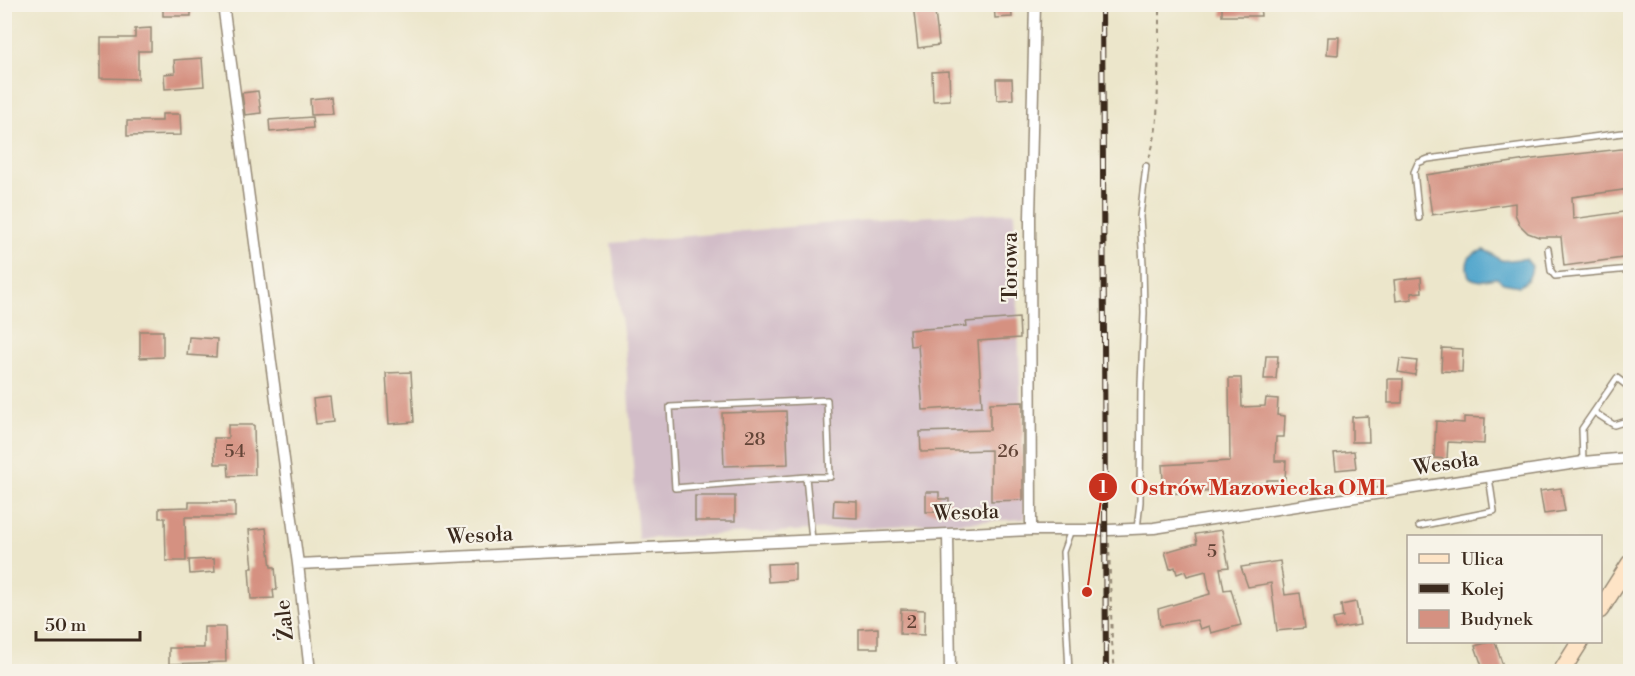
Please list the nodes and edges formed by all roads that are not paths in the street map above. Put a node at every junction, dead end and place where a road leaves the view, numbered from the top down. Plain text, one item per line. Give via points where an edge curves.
1 (223, 4) edge
2 (1035, 4) edge
3 (1630, 132) edge
4 (1146, 166) road end
5 (1419, 218) dead end
6 (1548, 249) dead end
7 (1630, 269) edge
8 (1630, 388) edge
9 (1594, 412) junction
10 (1630, 420) edge
11 (1630, 460) edge
12 (1583, 462) junction
13 (806, 477) junction
14 (1489, 477) junction
15 (1419, 526) dead end
16 (1137, 529) junction
17 (1032, 530) junction
18 (1071, 530) junction
19 (948, 534) junction
20 (812, 540) junction
21 (1630, 563) edge
22 (298, 564) junction
23 (1602, 607) edge
24 (1579, 643) edge
25 (310, 672) edge
26 (950, 672) edge
27 (1069, 672) edge
28 (1561, 672) edge

1 - 22 street, Żale
2 - 17 street, Torowa via 1030,218
3 - 5 lane via 1428,159 1418,164 1414,172
4 - 16 lane via 1140,218 1144,313
6 - 7 lane via 1555,276
8 - 9 lane via 1617,378
9 - 10 lane via 1614,425
9 - 12 lane via 1582,429
11 - 12 street, Wesoła
12 - 14 street, Wesoła
13 - 13 lane via 830,477 827,400 670,407 675,488
13 - 20 lane
14 - 15 lane via 1494,511
14 - 16 street, Wesoła
16 - 18 street, Wesoła
17 - 18 street, Wesoła
17 - 19 street, Wesoła
18 - 27 lane via 1063,552
19 - 20 street, Wesoła
19 - 26 street
20 - 22 street, Wesoła
21 - 23 main road
22 - 25 street, Żale
24 - 28 main road

